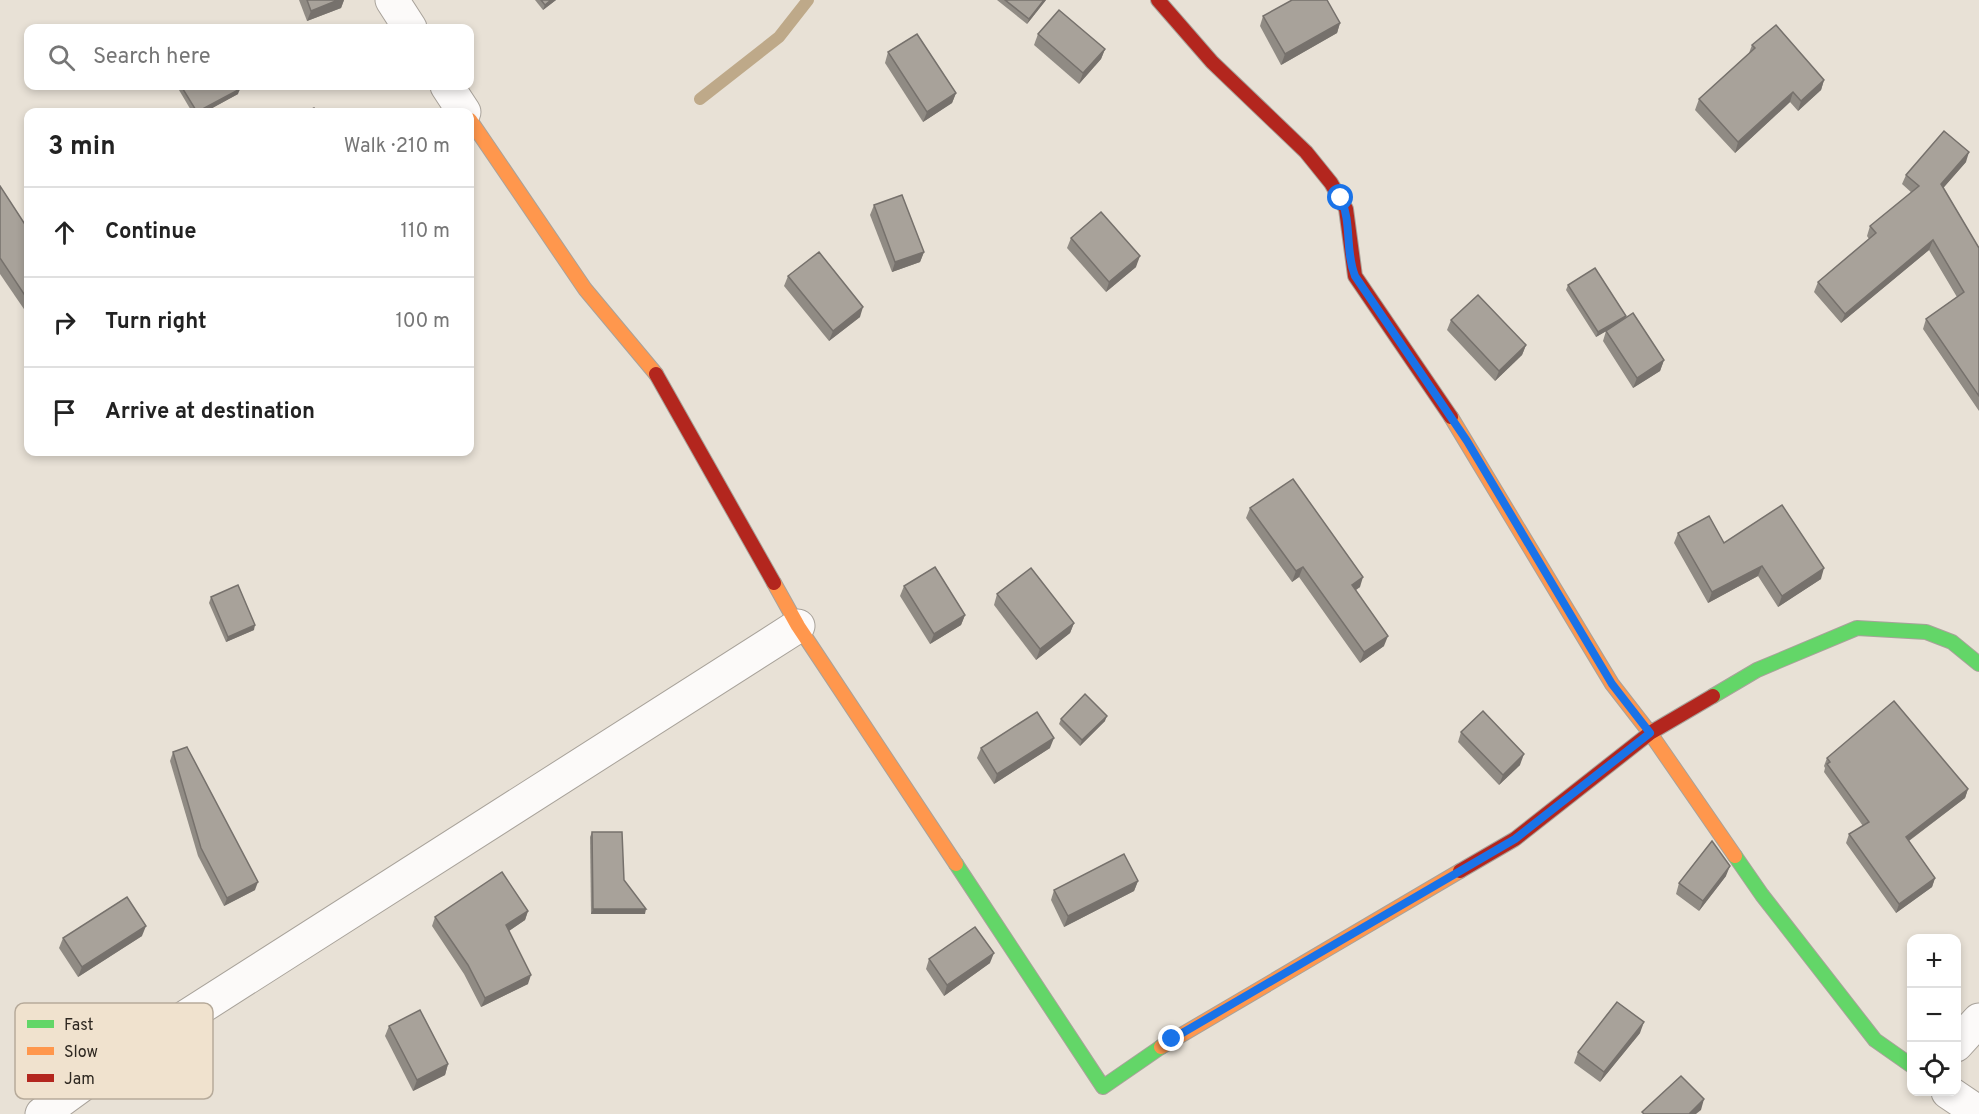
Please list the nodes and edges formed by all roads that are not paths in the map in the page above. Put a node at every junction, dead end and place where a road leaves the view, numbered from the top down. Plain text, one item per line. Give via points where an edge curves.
1 (392, 0) edge
2 (1158, 0) edge
3 (407, 24) edge
4 (450, 90) edge
5 (462, 108) edge
6 (474, 126) edge
7 (798, 626) junction
8 (1979, 664) edge
9 (1650, 733) junction
10 (208, 1003) edge
11 (1979, 1020) edge
12 (1959, 1042) edge
13 (1907, 1063) edge
14 (1954, 1096) edge
15 (63, 1099) edge
16 (1979, 1113) edge
17 (42, 1114) edge

1 - 3 street
2 - 9 street via 1231,82 1300,144 1341,198 1347,214 1349,262 1355,276 1467,441 1612,684
4 - 5 street
6 - 7 street via 585,289 659,377
7 - 9 street via 1102,1087 1172,1039 1515,839
7 - 10 street
8 - 9 street via 1952,642 1926,632 1857,628 1756,670
9 - 13 street via 1762,896 1875,1040
11 - 12 street
14 - 16 street
15 - 17 street

